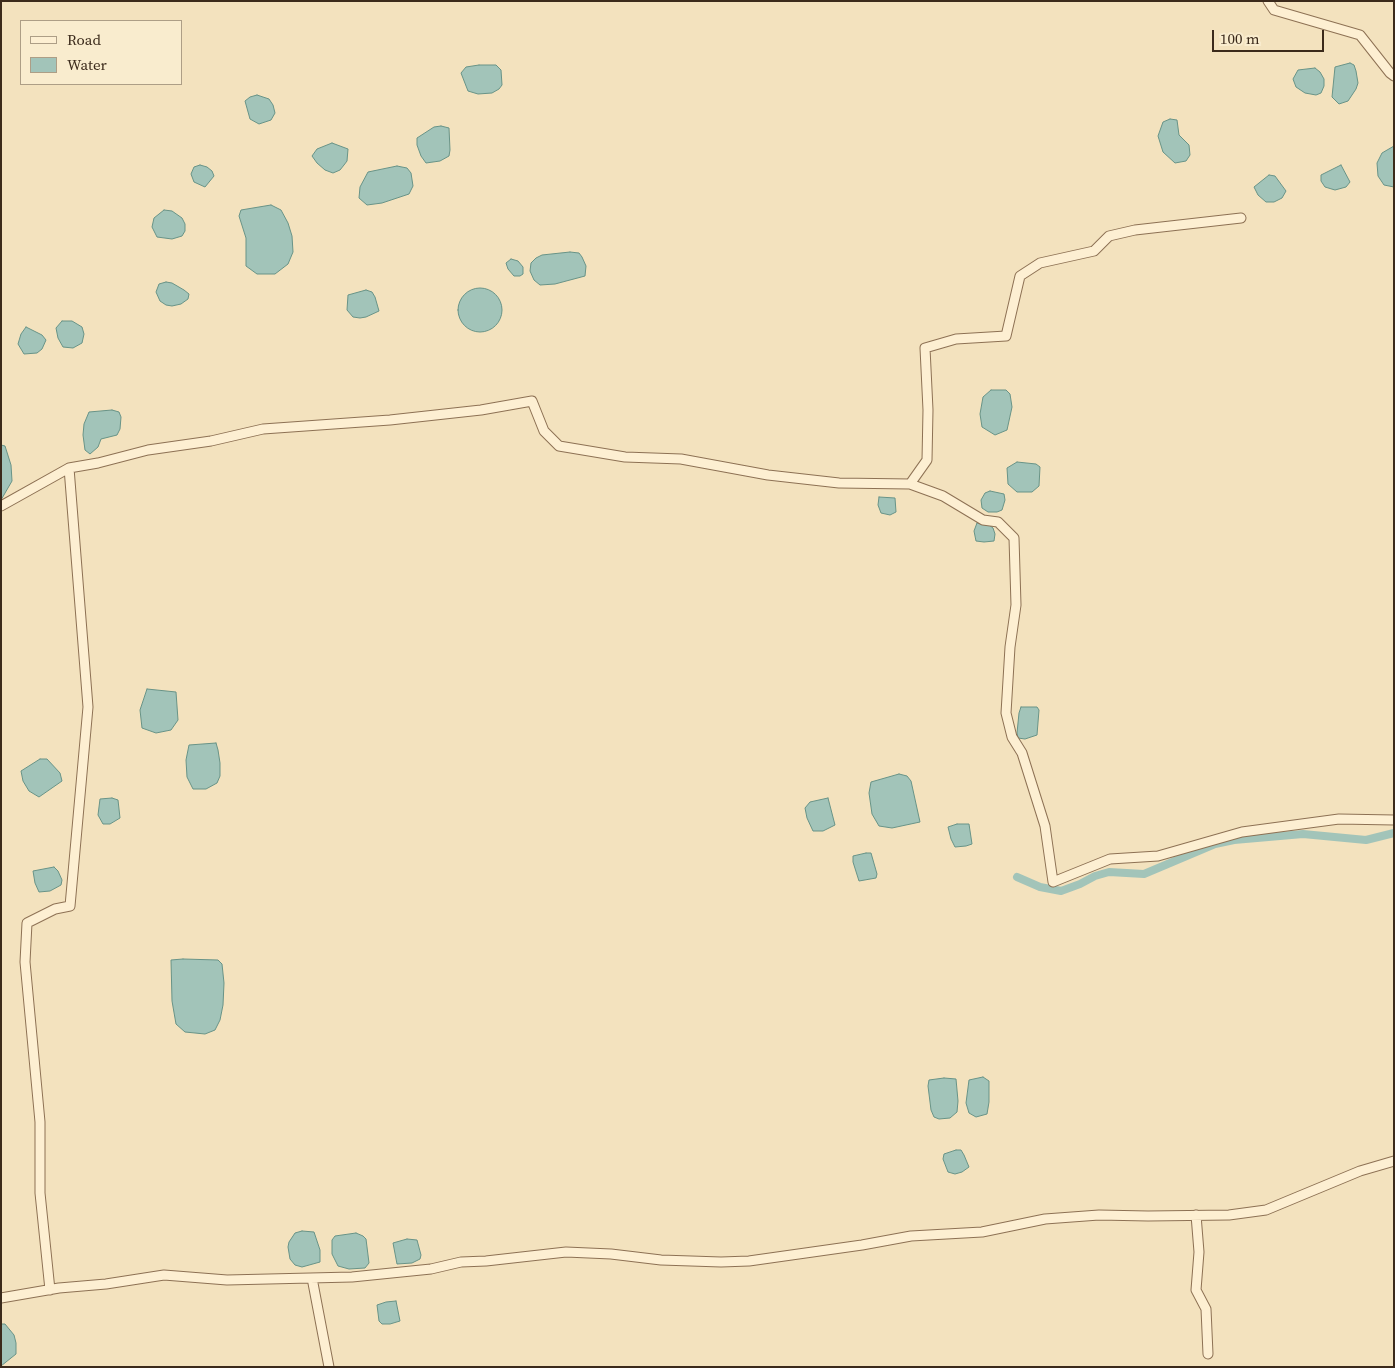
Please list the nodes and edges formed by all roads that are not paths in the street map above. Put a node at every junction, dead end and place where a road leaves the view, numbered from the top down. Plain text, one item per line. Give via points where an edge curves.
1 (1268, 1) edge
2 (1394, 76) edge
3 (1241, 218) dead end
4 (69, 468) junction
5 (910, 484) junction
6 (1, 506) edge
7 (1394, 820) edge
8 (1394, 1161) edge
9 (1196, 1216) junction
10 (312, 1278) junction
11 (50, 1290) junction
12 (1, 1298) edge
13 (1208, 1354) dead end
14 (329, 1367) edge

1 - 2 street via 1274,10 1360,35
3 - 5 street via 1126,232 1109,236 1094,251 1040,263 1020,276 1006,336 956,339 926,348 927,460
4 - 5 street via 263,429 390,420 532,401 544,432 559,446 624,457 681,459 768,475 839,483
4 - 6 street
4 - 11 street via 88,707 70,906 55,909 26,924 25,962 40,1122 40,1194
5 - 7 street via 943,496 983,520 998,522 1014,538 1016,605 1006,714 1045,826 1053,882 1110,859 1158,856 1242,832 1340,819
8 - 9 street via 1266,1210
9 - 10 street via 1099,1215 1045,1219 982,1232 911,1236 721,1262 566,1252 461,1262 431,1269
9 - 13 street via 1199,1252 1196,1290 1206,1309
10 - 11 street via 226,1280 164,1275
10 - 14 street
11 - 12 street

